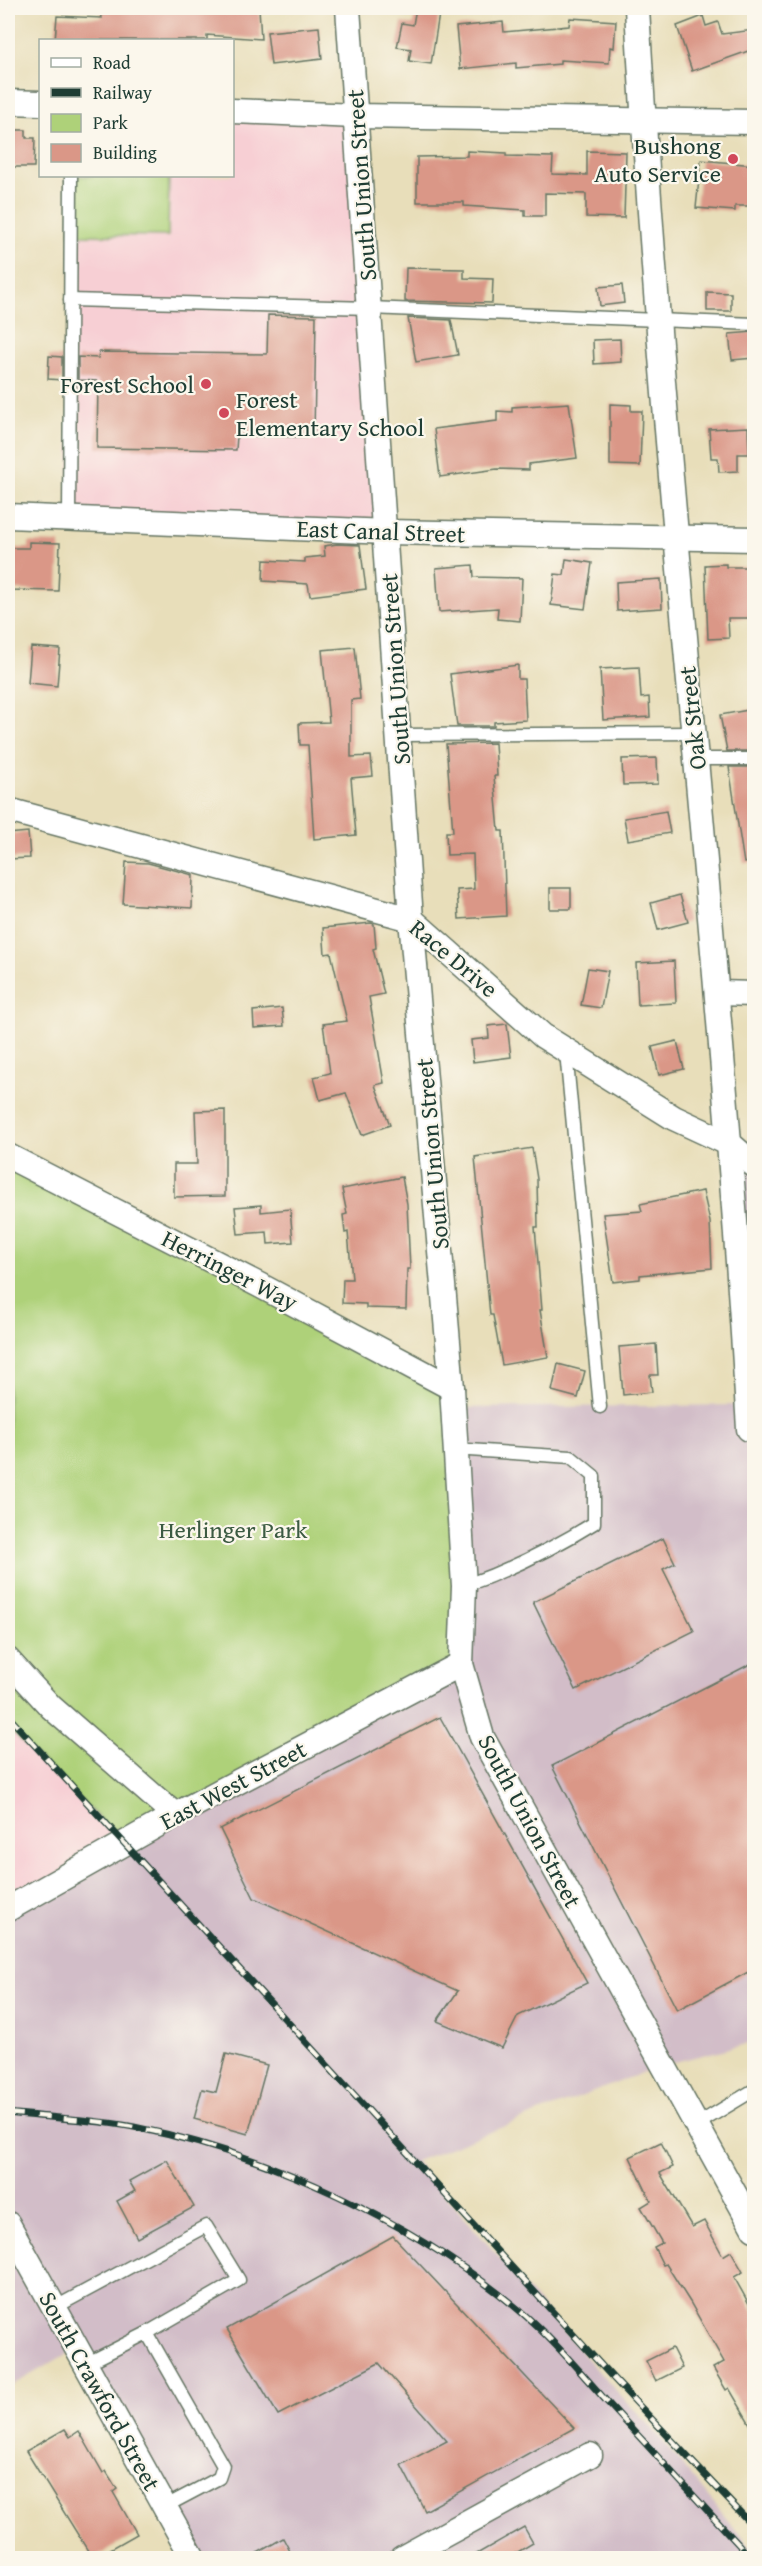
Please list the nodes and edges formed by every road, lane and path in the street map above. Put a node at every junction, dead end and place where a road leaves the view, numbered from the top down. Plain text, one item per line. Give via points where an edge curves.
1 (348, 8) edge
2 (637, 8) edge
3 (8, 102) edge
4 (39, 103) edge
5 (234, 111) edge
6 (356, 116) junction
7 (643, 120) junction
8 (754, 123) edge
9 (71, 177) edge
10 (70, 300) junction
11 (370, 308) junction
12 (658, 322) junction
13 (754, 324) edge
14 (8, 516) edge
15 (69, 518) junction
16 (387, 532) junction
17 (675, 538) junction
18 (754, 539) edge
19 (694, 733) junction
20 (400, 735) junction
21 (696, 759) junction
22 (754, 759) edge
23 (8, 810) edge
24 (411, 919) junction
25 (719, 993) junction
26 (754, 994) edge
27 (566, 1052) junction
28 (730, 1144) junction
29 (754, 1145) edge
30 (8, 1156) edge
31 (754, 1166) edge
32 (452, 1388) junction
33 (600, 1407) dead end
34 (749, 1429) dead end
35 (454, 1449) junction
36 (464, 1586) junction
37 (8, 1660) edge
38 (461, 1664) junction
39 (175, 1815) junction
40 (8, 1909) edge
41 (754, 2090) edge
42 (696, 2125) junction
43 (8, 2224) edge
44 (754, 2229) edge
45 (54, 2308) junction
46 (147, 2333) junction
47 (84, 2365) junction
48 (590, 2455) dead end
49 (164, 2507) junction
50 (193, 2559) edge
51 (402, 2559) edge

1 - 6 street, South Union Street
2 - 7 street, Oak Street
3 - 4 street
5 - 6 street
6 - 7 street
6 - 11 street, South Union Street
7 - 8 street
7 - 12 street, Oak Street
9 - 10 lane
10 - 11 lane
10 - 15 lane
11 - 12 lane
11 - 16 street, South Union Street
12 - 13 lane
12 - 17 street, Oak Street
14 - 15 street, East Canal Street
15 - 16 street, East Canal Street
16 - 17 street, East Canal Street
16 - 20 street, South Union Street
17 - 18 street, East Canal Street
17 - 19 street, Oak Street
19 - 20 lane
19 - 21 street, Oak Street
20 - 24 street, South Union Street
21 - 22 lane
21 - 25 street, Oak Street
23 - 24 street, Race Drive
24 - 27 street, Race Drive
24 - 32 street, South Union Street
25 - 26 street
25 - 28 street, Oak Street
27 - 28 street, Race Drive via 674,1118
27 - 33 lane
28 - 29 street
28 - 31 street, Race Drive
28 - 34 street, Oak Street
30 - 32 street, Herringer Way
32 - 35 street, South Union Street
35 - 36 street, South Union Street
35 - 36 lane via 571,1457 594,1476 594,1523 498,1575
36 - 38 street, South Union Street
37 - 39 street via 51,1707
38 - 39 street, East West Street
38 - 42 street, South Union Street via 482,1737
39 - 40 street, East West Street
41 - 42 lane
42 - 44 street, South Union Street
43 - 45 street, South Crawford Street
45 - 46 lane via 206,2226 239,2280
45 - 47 street, South Crawford Street
46 - 47 lane
46 - 49 lane via 223,2466 219,2478
47 - 49 street, South Crawford Street
48 - 51 street
49 - 50 street, South Crawford Street

